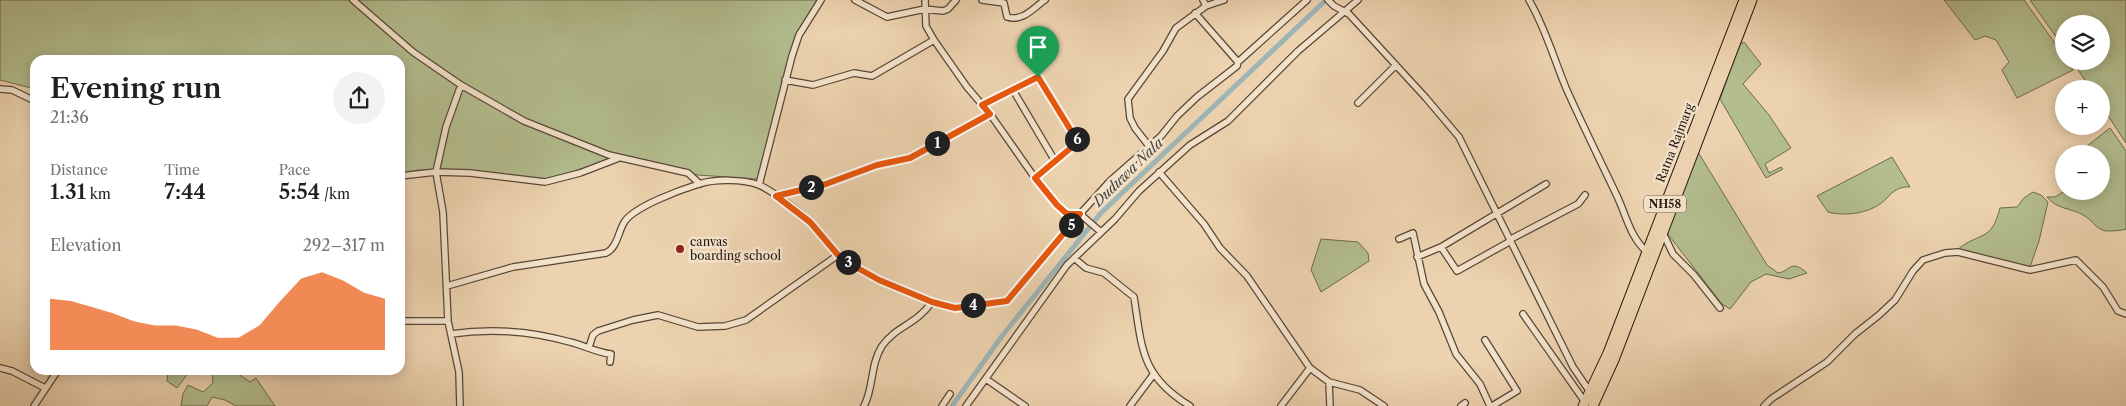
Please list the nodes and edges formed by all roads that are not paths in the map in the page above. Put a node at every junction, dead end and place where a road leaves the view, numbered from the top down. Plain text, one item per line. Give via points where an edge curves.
1 (352, 0) edge
2 (821, 0) edge
3 (855, 0) edge
4 (925, 0) edge
5 (956, 0) edge
6 (982, 0) edge
7 (1045, 0) edge
8 (1203, 0) edge
9 (1224, 0) edge
10 (1308, 0) edge
11 (1328, 0) edge
12 (1358, 0) edge
13 (1529, 0) edge
14 (1744, 0) edge
15 (1752, 0) edge
16 (1206, 6) junction
17 (925, 9) junction
18 (1345, 10) junction
19 (1195, 13) junction
20 (934, 40) junction
21 (1238, 62) junction
22 (1396, 65) junction
23 (785, 80) junction
24 (461, 85) junction
25 (0, 89) edge
26 (1013, 90) junction
27 (30, 98) edge
28 (1358, 103) dead end
29 (982, 105) junction
30 (990, 114) junction
31 (1149, 146) junction
32 (619, 158) junction
33 (1054, 162) junction
34 (436, 172) junction
35 (1159, 172) junction
36 (405, 175) edge
37 (1035, 178) junction
38 (700, 184) junction
39 (1546, 184) dead end
40 (759, 185) junction
41 (1585, 195) dead end
42 (776, 196) junction
43 (1080, 214) junction
44 (1496, 214) junction
45 (1101, 232) junction
46 (1662, 232) junction
47 (1399, 239) dead end
48 (1509, 240) junction
49 (1441, 247) junction
50 (1647, 252) junction
51 (838, 255) junction
52 (1417, 257) junction
53 (1074, 258) junction
54 (447, 286) junction
55 (932, 302) junction
56 (1720, 308) dead end
57 (1523, 314) dead end
58 (2126, 314) edge
59 (405, 321) edge
60 (448, 321) junction
61 (451, 334) junction
62 (1485, 340) dead end
63 (589, 347) junction
64 (610, 362) dead end
65 (0, 368) edge
66 (1310, 368) junction
67 (54, 375) edge
68 (1153, 375) junction
69 (986, 379) junction
70 (1329, 382) junction
71 (45, 388) junction
72 (1591, 392) junction
73 (950, 394) dead end
74 (968, 404) edge
75 (1587, 405) edge
76 (34, 406) edge
77 (460, 406) edge
78 (864, 406) edge
79 (942, 406) edge
80 (975, 406) edge
81 (1025, 406) edge
82 (1130, 406) edge
83 (1190, 406) edge
84 (1280, 406) edge
85 (1330, 406) edge
86 (1384, 406) edge
87 (1491, 406) edge
88 (1764, 406) edge

1 - 24 street via 413,52
2 - 23 street via 800,35
3 - 17 street via 887,17
4 - 17 street
5 - 17 street via 943,11
6 - 7 street via 1004,2 1007,17 1015,18 1025,16
8 - 16 street
9 - 16 street
10 - 21 street
11 - 18 street
12 - 18 street
13 - 50 street via 1631,230
14 - 50 highway, Ratna Rajmarg / NH58
15 - 46 highway, Ratna Rajmarg / NH58
16 - 19 street
17 - 20 street via 926,26
18 - 22 street
18 - 35 street via 1298,51 1228,121 1190,145
19 - 21 street
19 - 31 street via 1176,28 1128,99 1130,118
20 - 23 street via 872,76 854,73 813,85
20 - 29 street
21 - 31 street via 1177,116
22 - 28 street
22 - 44 street via 1458,137
23 - 40 street
24 - 32 street via 524,121
24 - 34 street via 442,141
25 - 27 street
26 - 29 street
26 - 33 street
26 - 33 street via 1038,77 1078,142
29 - 30 street
30 - 37 street
30 - 42 street via 910,158
31 - 43 street
32 - 34 street via 545,182
32 - 38 street via 688,173
33 - 37 street
34 - 36 street
34 - 54 street via 443,212
35 - 45 street
35 - 66 street via 1204,224 1220,248 1247,276
37 - 43 street via 1067,214
38 - 40 street via 733,181
38 - 54 street via 636,211 625,222 612,250 606,253 513,266
39 - 44 street
40 - 42 street
41 - 48 street via 1578,204
42 - 51 street via 810,222
43 - 45 street
43 - 55 street via 1007,301 955,308
44 - 48 street
44 - 49 street
45 - 53 street
46 - 56 street via 1674,254
46 - 75 highway, Ratna Rajmarg / NH58 via 1614,360
47 - 52 street via 1413,233
48 - 49 street via 1457,271
48 - 72 street via 1573,368
49 - 52 street
50 - 72 highway, Ratna Rajmarg / NH58
51 - 55 street via 879,280
51 - 63 street via 746,320 725,326 698,327 658,315 598,331
52 - 87 street via 1424,284 1456,354 1480,384
53 - 68 street via 1086,268 1104,273 1134,297 1141,347
53 - 69 street
54 - 60 street
55 - 78 street via 924,314 895,332 883,345 873,366 868,400
57 - 75 street
58 - 88 street via 2118,311 2103,287 2076,260 2030,270 1970,254 1945,252 1922,260 1885,310 1827,362
59 - 60 street
60 - 61 street
61 - 63 street via 516,331
61 - 77 street via 459,372
62 - 87 street via 1517,391
63 - 64 street via 611,354
65 - 71 street
66 - 70 street
66 - 84 street
67 - 71 street
68 - 82 street
68 - 83 street
69 - 74 street
69 - 81 street
70 - 85 street
70 - 86 street via 1360,390
71 - 76 street
72 - 75 highway, Ratna Rajmarg / NH58
73 - 79 street
74 - 80 street

